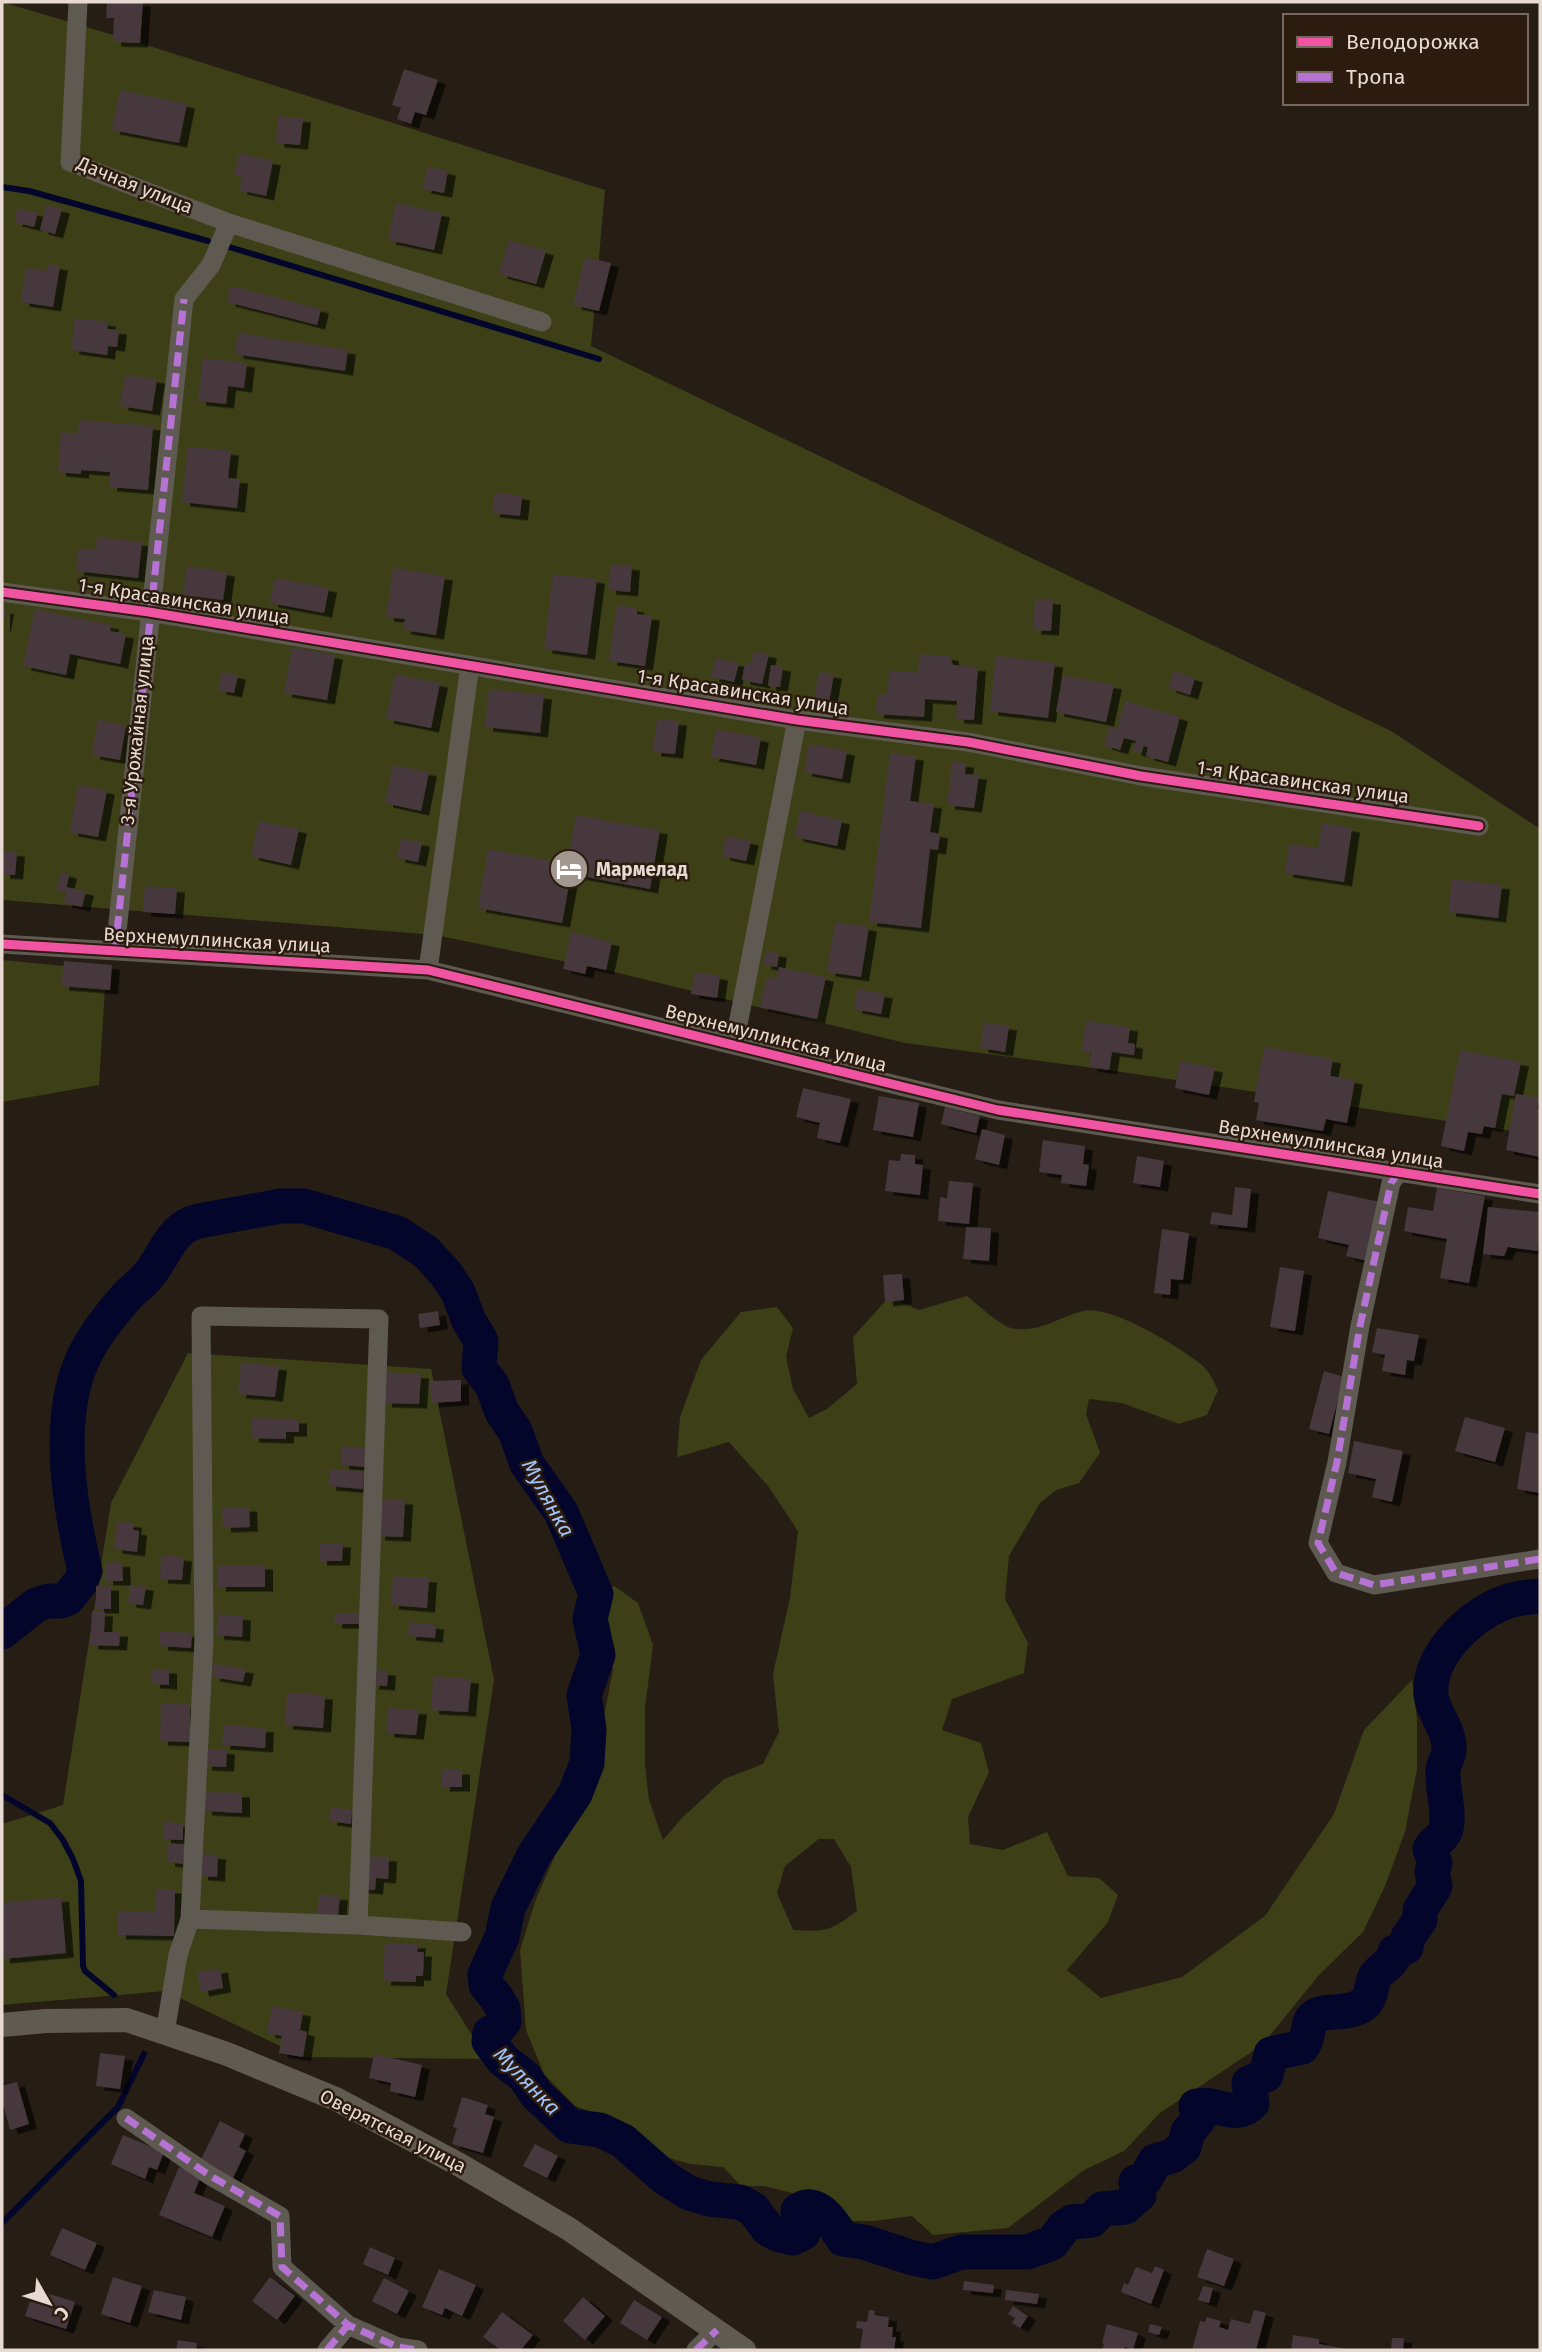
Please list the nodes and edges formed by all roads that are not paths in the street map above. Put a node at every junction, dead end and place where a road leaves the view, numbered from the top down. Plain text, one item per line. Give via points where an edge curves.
1 (78, 2) edge
2 (229, 223) junction
3 (542, 322) dead end
4 (2, 592) edge
5 (149, 612) junction
6 (470, 665) junction
7 (797, 720) junction
8 (1479, 825) dead end
9 (2, 944) edge
10 (115, 951) junction
11 (428, 970) junction
12 (734, 1045) junction
13 (1399, 1172) junction
14 (1540, 1194) edge
15 (1540, 1559) edge
16 (190, 1919) junction
17 (358, 1925) junction
18 (462, 1932) dead end
19 (2, 2025) edge
20 (165, 2033) junction
21 (126, 2118) dead end
22 (348, 2325) junction
23 (717, 2330) junction
24 (327, 2350) edge
25 (418, 2350) edge
26 (696, 2350) edge
27 (744, 2350) edge

1 - 2 street, Дачная улица via 70,162
2 - 3 street, Дачная улица
2 - 5 street, 3-я Урожайная улица via 211,264 184,299
4 - 5 street, 1-я Красавинская улица
5 - 6 street, 1-я Красавинская улица
5 - 10 street, 3-я Урожайная улица
6 - 7 street, 1-я Красавинская улица
6 - 11 street
7 - 8 street, 1-я Красавинская улица via 968,742 1141,776
7 - 12 street
9 - 10 street, Верхнемуллинская улица
10 - 11 street, Верхнемуллинская улица
11 - 12 street, Верхнемуллинская улица
12 - 13 street, Верхнемуллинская улица via 998,1110
13 - 14 street, Верхнемуллинская улица
13 - 15 street via 1391,1183 1360,1326 1338,1462 1318,1543 1336,1573 1374,1585
16 - 17 street
16 - 17 street via 204,1639 201,1316 379,1319
16 - 20 street via 178,1955
17 - 18 street
19 - 20 main road, Оверятская улица via 127,2020
20 - 23 main road, Оверятская улица via 336,2099 458,2164 569,2230
21 - 22 street via 280,2217 282,2267
22 - 24 street
22 - 25 street via 398,2347
23 - 26 street
23 - 27 main road, Оверятская улица

